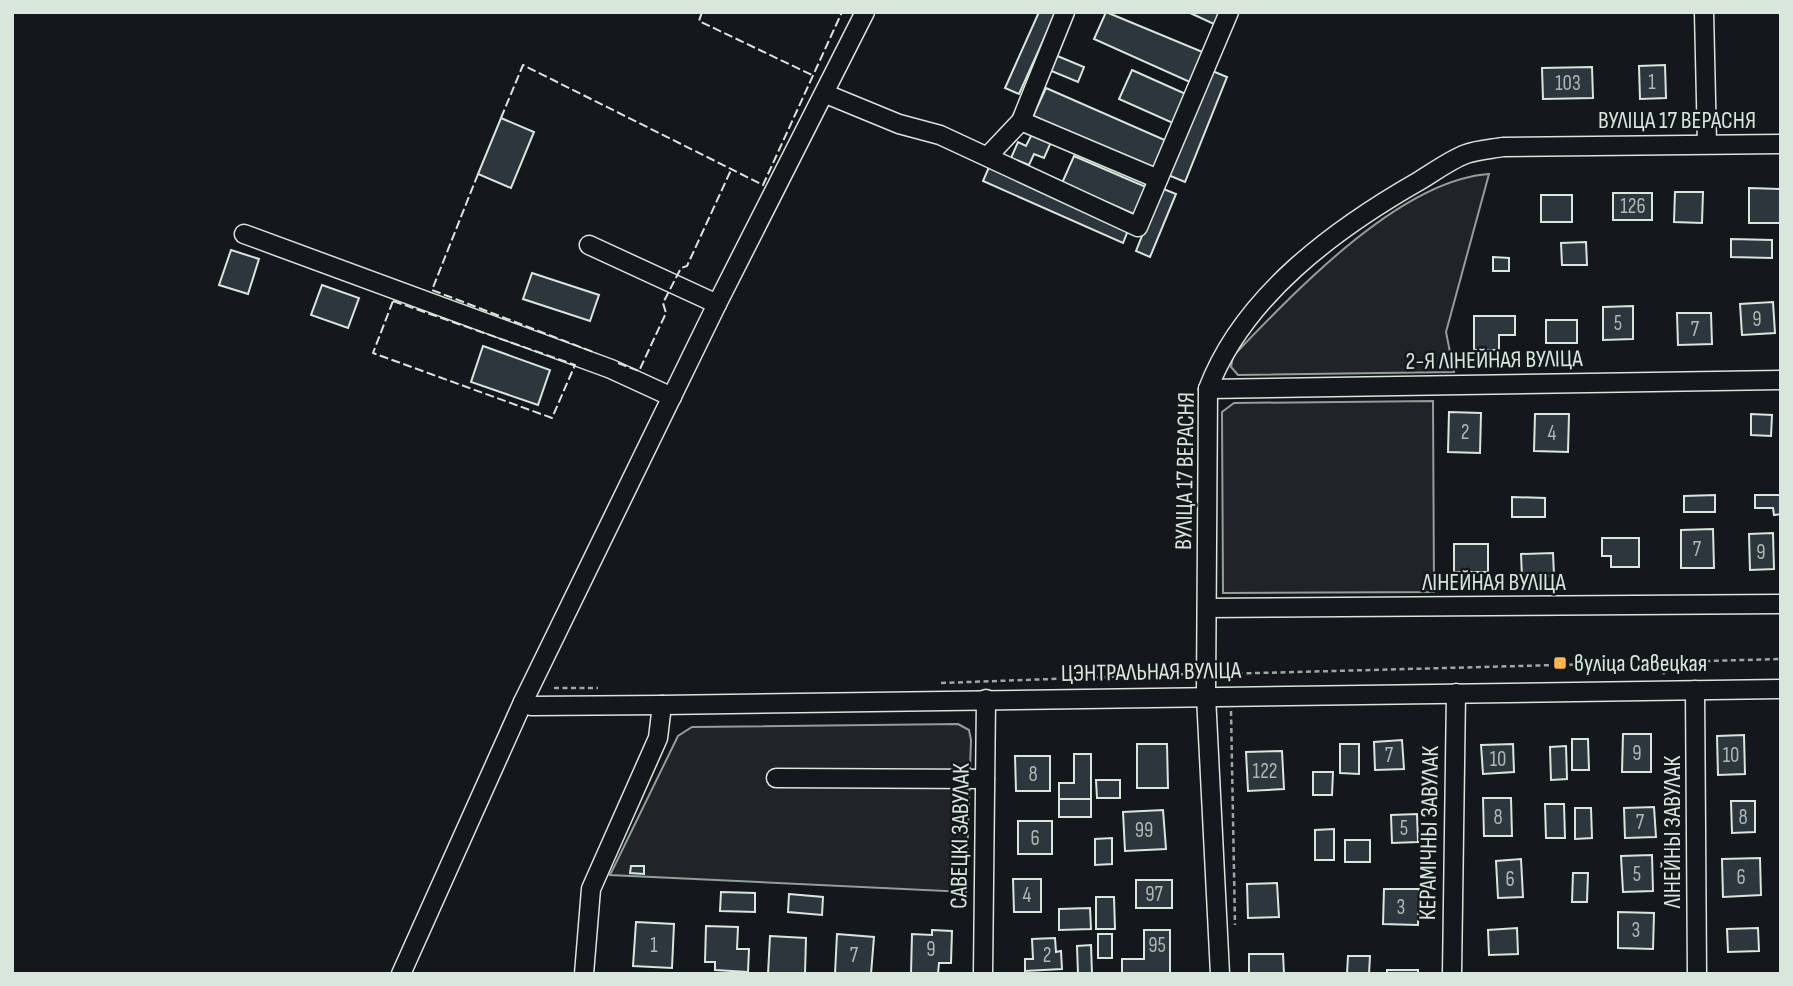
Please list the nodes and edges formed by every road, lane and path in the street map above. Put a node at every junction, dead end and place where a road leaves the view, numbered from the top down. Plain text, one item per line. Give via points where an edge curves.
1 (865, 12) edge
2 (1065, 12) edge
3 (1229, 12) edge
4 (1704, 12) edge
5 (826, 94) junction
6 (1021, 121) junction
7 (1707, 144) junction
8 (1781, 144) edge
9 (988, 156) junction
10 (1158, 179) junction
11 (244, 234) dead end
12 (589, 245) dead end
13 (717, 304) junction
14 (1781, 380) edge
15 (1208, 389) junction
16 (672, 397) junction
17 (1781, 604) edge
18 (1207, 608) junction
19 (1781, 659) edge
20 (1231, 673) junction
21 (1206, 674) junction
22 (935, 684) dead end
23 (608, 688) dead end
24 (1695, 690) junction
25 (1781, 690) edge
26 (1456, 693) junction
27 (1231, 695) junction
28 (1206, 696) junction
29 (986, 699) junction
30 (523, 702) junction
31 (662, 705) junction
32 (546, 706) junction
33 (776, 778) dead end
34 (985, 779) junction
35 (1236, 932) dead end
36 (401, 974) edge
37 (584, 974) edge
38 (983, 974) edge
39 (1220, 974) edge
40 (1452, 974) edge
41 (1697, 974) edge

1 - 5 street
2 - 6 street
3 - 10 street
4 - 7 street
5 - 9 street
5 - 13 street
6 - 9 street
6 - 10 street
7 - 8 street, ВУЛІЦА 17 ВЕРАСНЯ
7 - 15 street, ВУЛІЦА 17 ВЕРАСНЯ via 1503,147 1466,154 1387,199 1312,253 1251,315 1217,365
9 - 10 street via 1138,226
11 - 16 street via 563,350
12 - 13 street
13 - 16 street
14 - 15 street, 2-Я ЛІНЕЙНАЯ ВУЛІЦА
15 - 18 street, ВУЛІЦА 17 ВЕРАСНЯ
16 - 30 street
17 - 18 street, ЛІНЕЙНАЯ ВУЛІЦА
18 - 21 street, ВУЛІЦА 17 ВЕРАСНЯ
19 - 20 path
20 - 21 path
20 - 27 path
21 - 22 path
21 - 28 street, ВУЛІЦА 17 ВЕРАСНЯ
23 - 32 path via 554,687
24 - 25 street, ЦЭНТРАЛЬНАЯ ВУЛІЦА
24 - 26 street, ЦЭНТРАЛЬНАЯ ВУЛІЦА
24 - 41 street, ЛІНЕЙНЫ ЗАВУЛАК
26 - 27 street, ЦЭНТРАЛЬНАЯ ВУЛІЦА
26 - 40 street, КЕРАМІЧНЫ ЗАВУЛАК
27 - 28 street, ЦЭНТРАЛЬНАЯ ВУЛІЦА
27 - 35 path
28 - 29 street, ЦЭНТРАЛЬНАЯ ВУЛІЦА
28 - 39 street, ВУЛІЦА 17 ВЕРАСНЯ
29 - 31 street, ЦЭНТРАЛЬНАЯ ВУЛІЦА
29 - 34 street, САВЕЦКІ ЗАВУЛАК
30 - 32 street, ЦЭНТРАЛЬНАЯ ВУЛІЦА
30 - 36 street
31 - 32 street, ЦЭНТРАЛЬНАЯ ВУЛІЦА
31 - 37 street via 658,738 591,889
33 - 34 street
34 - 38 street, САВЕЦКІ ЗАВУЛАК

